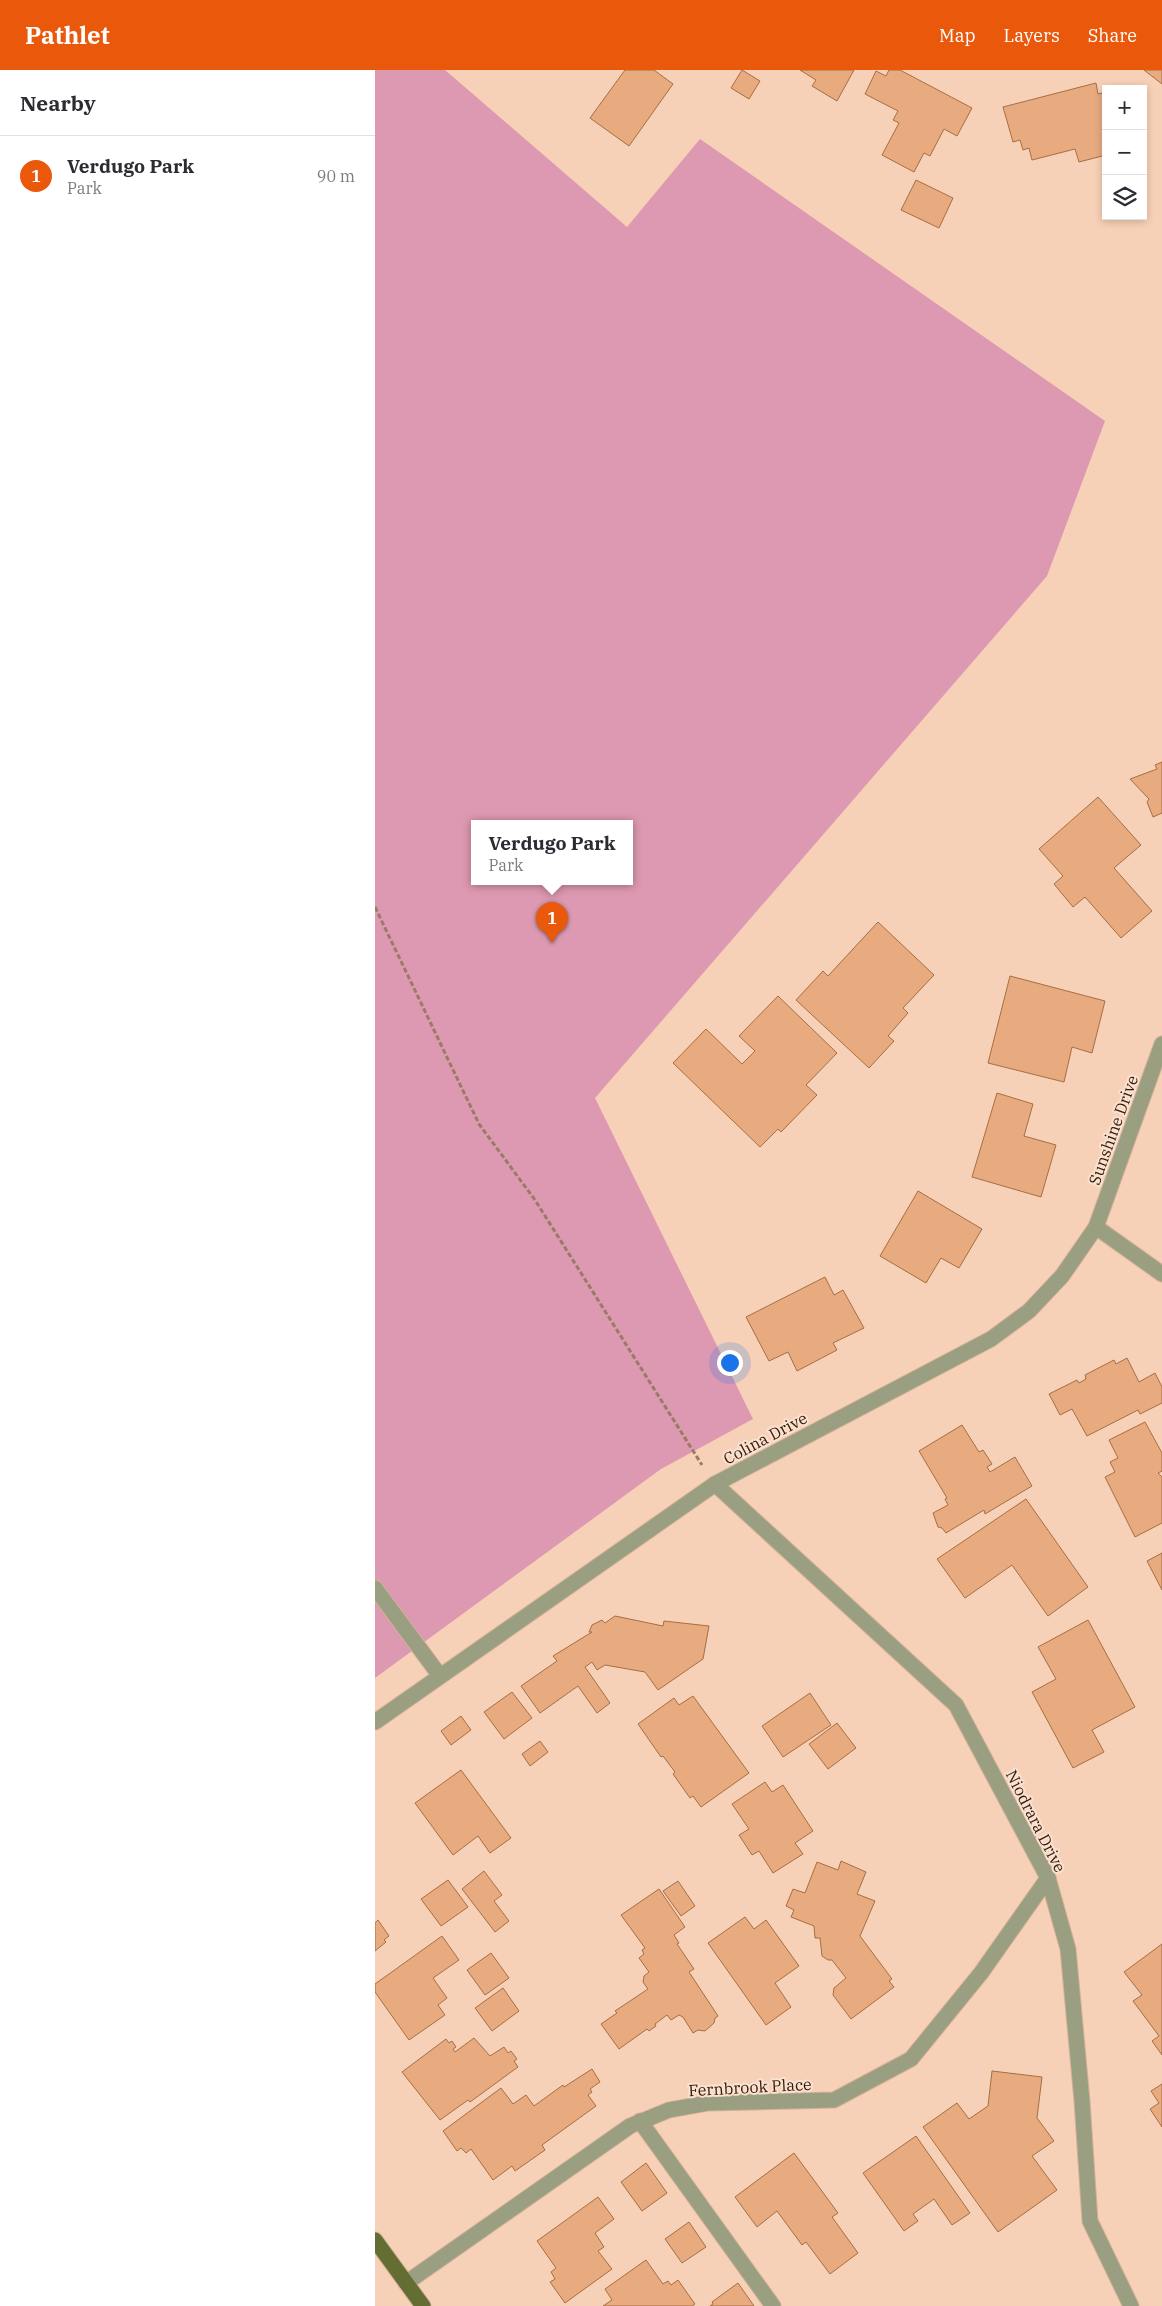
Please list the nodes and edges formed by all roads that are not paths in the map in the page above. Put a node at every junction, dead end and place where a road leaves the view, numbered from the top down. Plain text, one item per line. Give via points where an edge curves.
1 (1162, 1044) edge
2 (1096, 1227) junction
3 (1162, 1274) edge
4 (715, 1484) junction
5 (375, 1588) edge
6 (440, 1676) junction
7 (375, 1722) edge
8 (1047, 1878) junction
9 (639, 2122) junction
10 (375, 2240) edge
11 (406, 2283) junction
12 (423, 2306) edge
13 (773, 2306) edge
14 (1131, 2306) edge

1 - 2 street, Sunshine Drive
2 - 3 street
2 - 4 street, Colina Drive via 1062,1276 1029,1311 991,1339
4 - 6 street, Colina Drive
4 - 8 street, Niodrara Drive via 956,1706
5 - 6 street
6 - 7 street, Colina Drive
8 - 9 street, Fernbrook Place via 981,1973 911,2059 834,2100 708,2103 669,2110
8 - 14 street, Niodrara Drive via 1067,1949 1090,2221
9 - 11 street, Fernbrook Place
9 - 13 street
10 - 11 main road
11 - 12 main road

